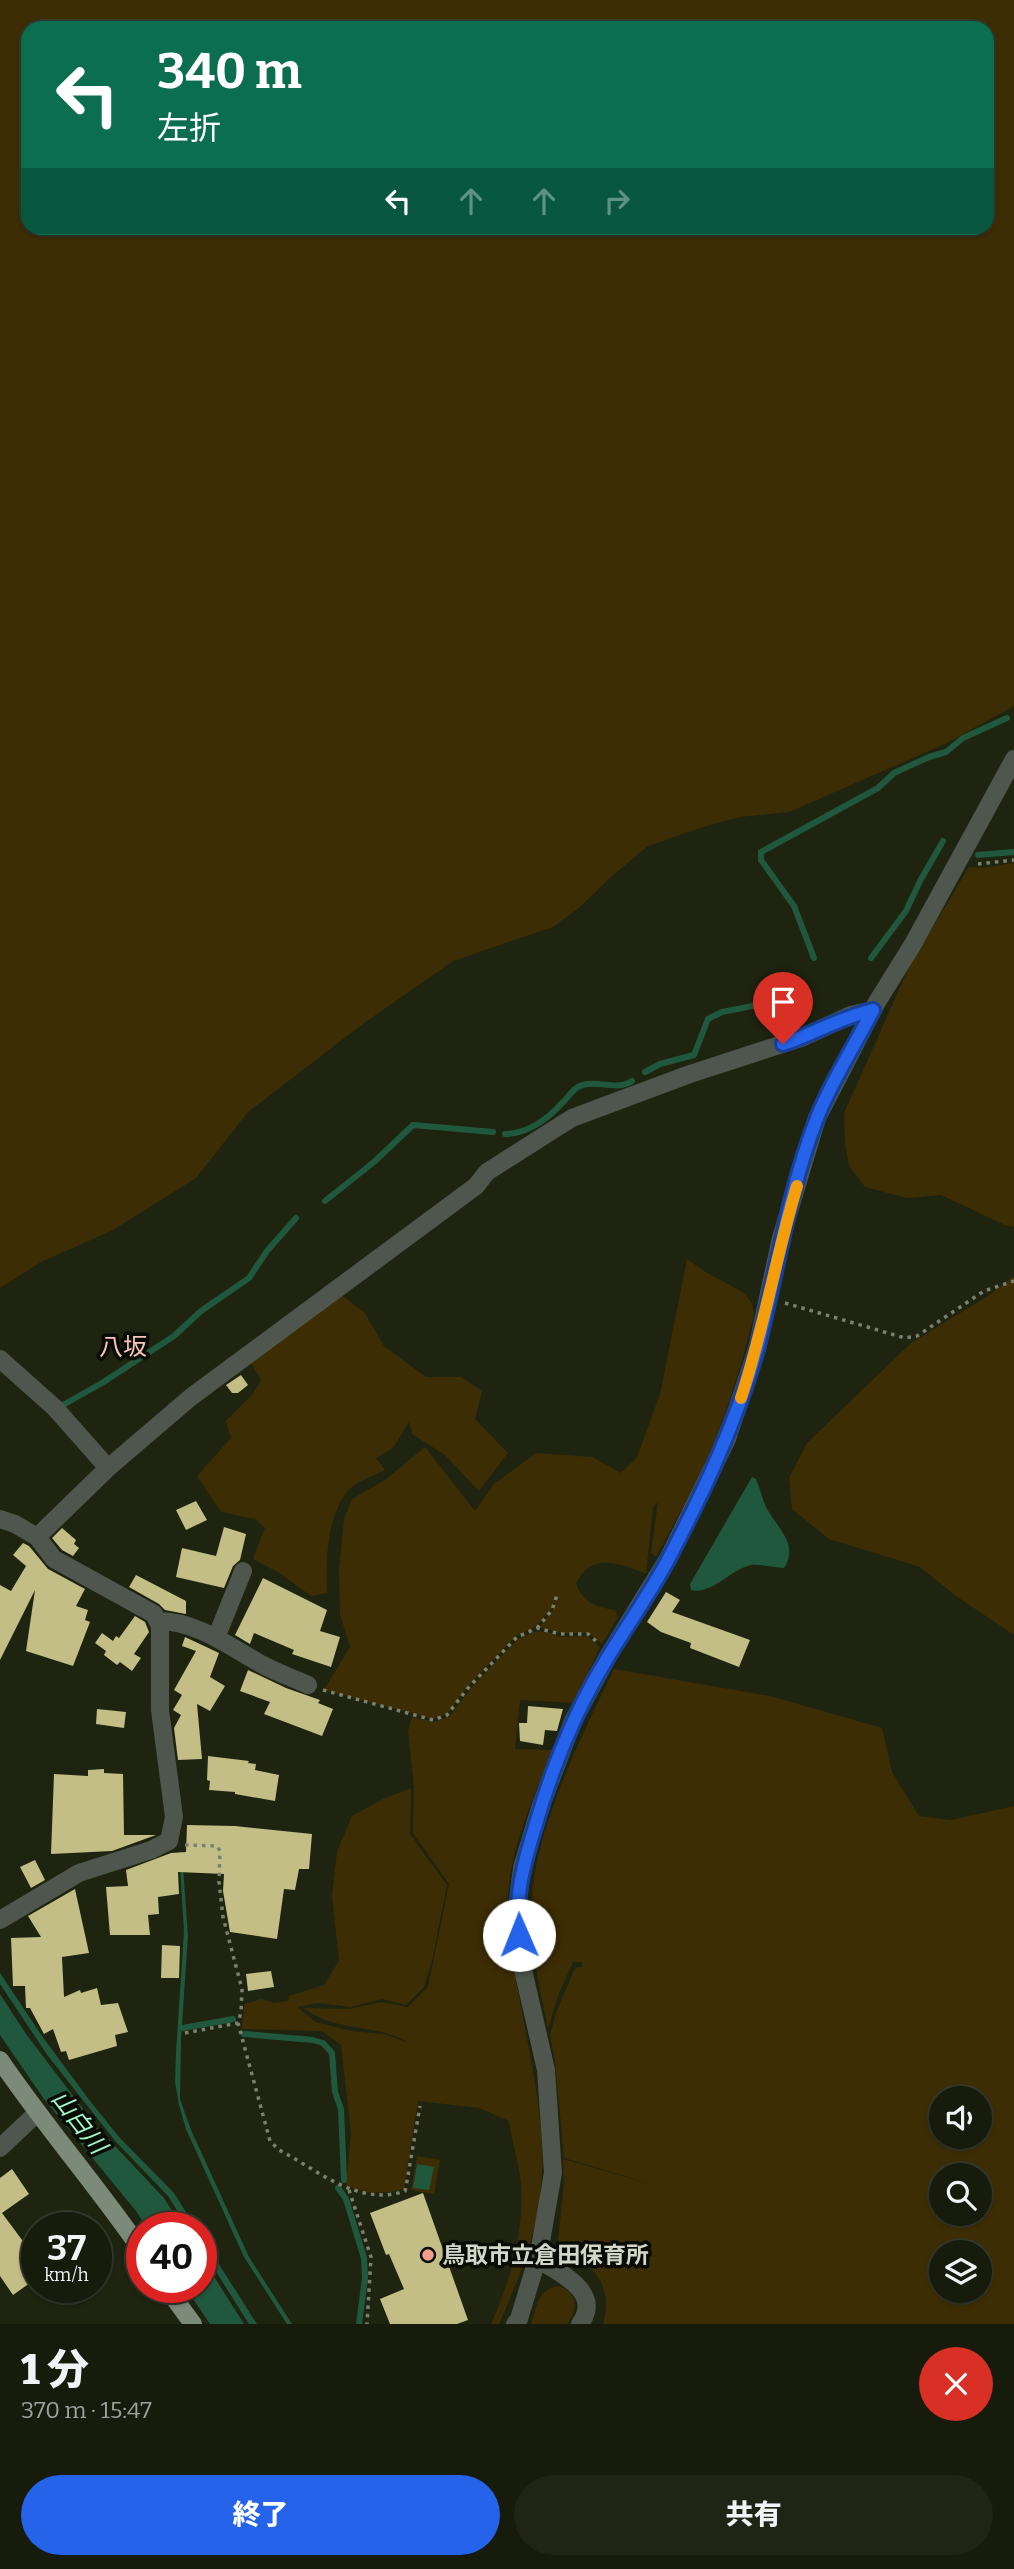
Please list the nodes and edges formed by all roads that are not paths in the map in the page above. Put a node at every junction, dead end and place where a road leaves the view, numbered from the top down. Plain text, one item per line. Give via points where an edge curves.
1 (1014, 759) edge
2 (873, 1010) junction
3 (0, 1359) edge
4 (108, 1468) junction
5 (0, 1519) edge
6 (37, 1537) junction
7 (243, 1571) dead end
8 (158, 1621) junction
9 (216, 1638) junction
10 (308, 1685) road end
11 (0, 1920) edge
12 (0, 2060) edge
13 (37, 2113) junction
14 (0, 2148) edge
15 (126, 2228) edge
16 (537, 2259) junction
17 (178, 2303) edge
18 (193, 2324) edge
19 (515, 2324) edge
20 (580, 2324) edge

1 - 2 street
2 - 4 street via 572,1118 487,1172 476,1186 191,1397
2 - 16 street via 817,1118 781,1238 757,1349 727,1439 668,1559 573,1721 522,1868 516,1916 545,2070 552,2173
3 - 4 street via 55,1408
4 - 6 street
5 - 6 street
6 - 8 street via 54,1559 154,1614
7 - 9 street
8 - 9 street via 173,1621
8 - 11 street via 160,1710 174,1817 169,1841 79,1873
9 - 10 street
12 - 13 main road
13 - 14 street
13 - 15 main road
16 - 19 street
16 - 20 street via 577,2284 588,2302
17 - 18 main road

